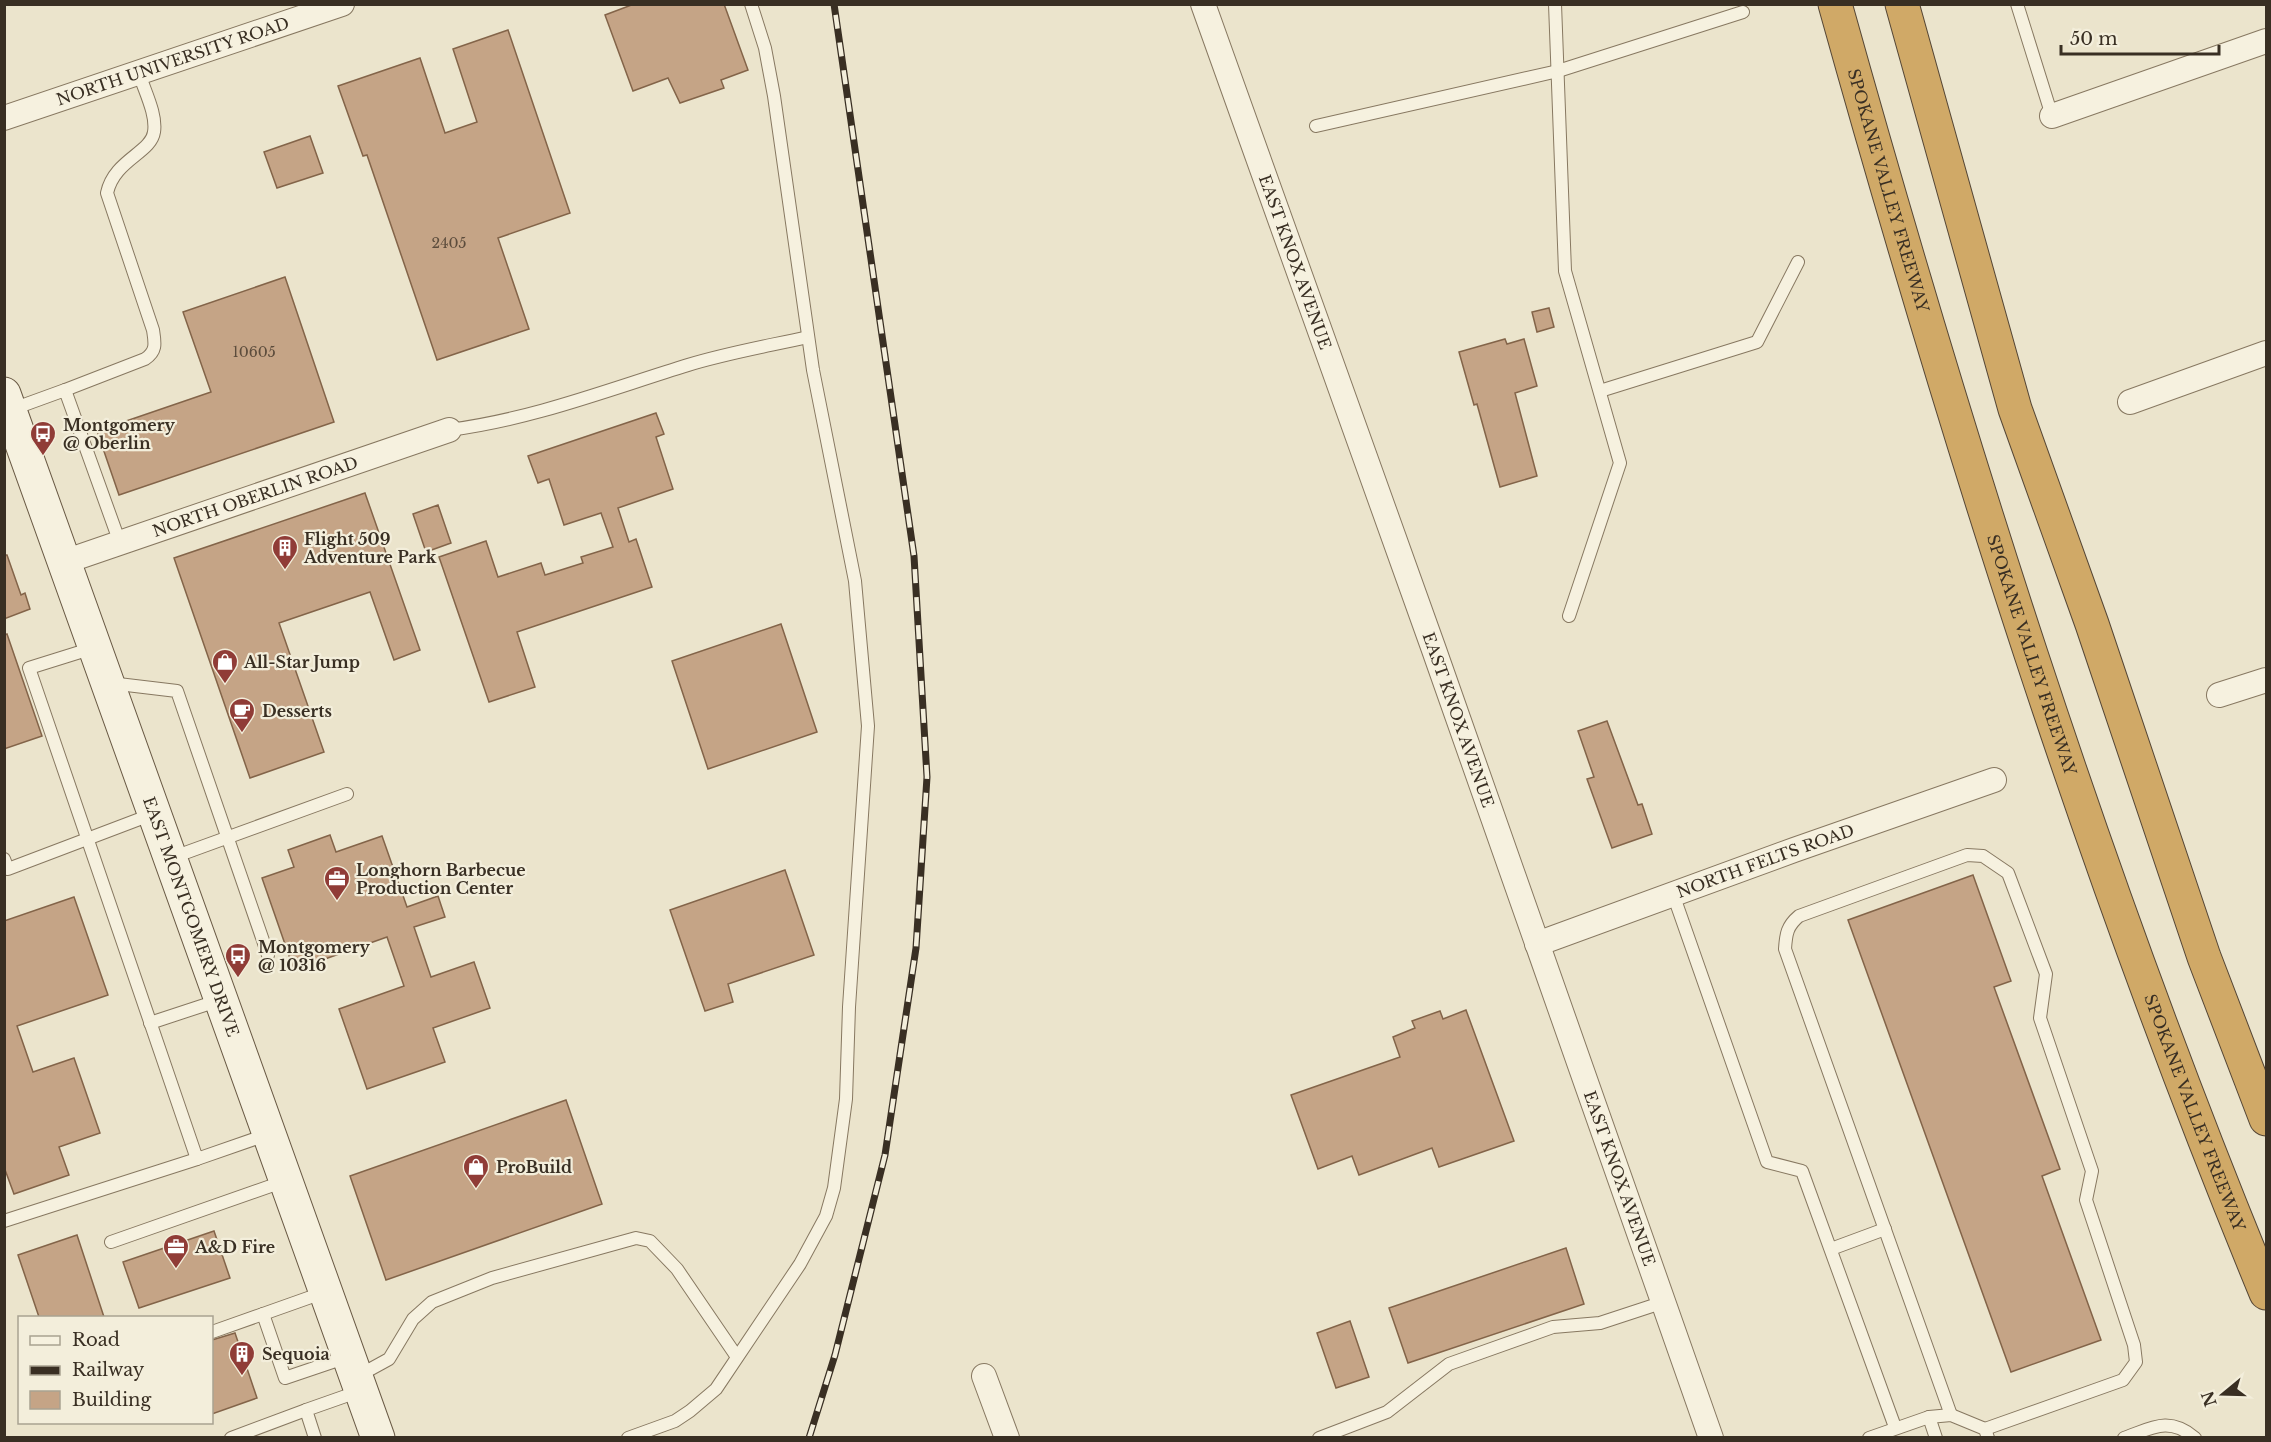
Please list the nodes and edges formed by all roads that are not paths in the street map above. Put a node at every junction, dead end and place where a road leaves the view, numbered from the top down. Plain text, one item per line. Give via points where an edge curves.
1 (342, 4) edge
2 (751, 4) edge
3 (1203, 4) edge
4 (1555, 4) edge
5 (1835, 4) edge
6 (1902, 4) edge
7 (2017, 4) edge
8 (1743, 12) dead end
9 (2266, 41) edge
10 (1558, 71) junction
11 (139, 73) junction
12 (2052, 116) joint
13 (4, 118) edge
14 (1316, 126) dead end
15 (1798, 262) dead end
16 (808, 337) junction
17 (2266, 353) edge
18 (65, 390) junction
19 (1600, 391) junction
20 (7, 402) edge
21 (2130, 402) dead end
22 (449, 430) joint
23 (120, 543) junction
24 (64, 562) junction
25 (1569, 616) dead end
26 (94, 647) junction
27 (2266, 680) edge
28 (107, 683) junction
29 (2219, 695) dead end
30 (1994, 780) dead end
31 (347, 795) dead end
32 (154, 814) junction
33 (228, 838) junction
34 (87, 839) junction
35 (4, 859) edge
36 (170, 859) junction
37 (1674, 894) junction
38 (1537, 944) junction
39 (268, 955) dead end
40 (221, 1000) junction
41 (150, 1023) junction
42 (2266, 1119) edge
43 (269, 1134) junction
44 (197, 1159) junction
45 (286, 1181) junction
46 (4, 1221) edge
47 (1885, 1229) junction
48 (111, 1242) dead end
49 (1831, 1250) junction
50 (326, 1292) junction
51 (2266, 1293) edge
52 (1664, 1302) junction
53 (263, 1314) junction
54 (213, 1332) edge
55 (737, 1357) junction
56 (356, 1374) junction
57 (984, 1376) dead end
58 (306, 1410) junction
59 (1951, 1415) junction
60 (1929, 1417) junction
61 (1895, 1427) junction
62 (1987, 1433) edge
63 (231, 1437) edge
64 (315, 1437) edge
65 (378, 1437) edge
66 (628, 1437) edge
67 (1006, 1437) edge
68 (1320, 1437) edge
69 (1712, 1437) edge
70 (1869, 1437) edge
71 (1936, 1437) edge
72 (2124, 1437) edge
73 (2195, 1437) edge

1 - 11 street, NORTH UNIVERSITY ROAD
2 - 16 lane via 774,96
3 - 38 street, EAST KNOX AVENUE
4 - 10 lane
5 - 51 highway, SPOKANE VALLEY FREEWAY via 1935,354 2070,772 2174,1060
6 - 42 highway via 2015,409 2204,957
7 - 12 lane
8 - 10 lane
9 - 12 street
10 - 14 lane
10 - 19 lane via 1566,271
11 - 13 street, NORTH UNIVERSITY ROAD
11 - 18 lane via 154,132 150,142 115,173 107,193 155,345 145,359
15 - 19 lane via 1757,342
16 - 22 lane via 691,364 531,416
16 - 55 lane via 855,581 868,726 846,1099 834,1188 826,1216 800,1264
17 - 21 street
18 - 20 lane
18 - 23 lane
19 - 25 lane via 1620,463
20 - 24 main road, EAST MONTGOMERY DRIVE
22 - 23 street, NORTH OBERLIN ROAD
23 - 24 street, NORTH OBERLIN ROAD
24 - 26 main road, EAST MONTGOMERY DRIVE
26 - 28 main road, EAST MONTGOMERY DRIVE
26 - 34 lane via 29,668
27 - 29 street
28 - 32 main road, EAST MONTGOMERY DRIVE
28 - 33 lane via 177,691
30 - 37 street, NORTH FELTS ROAD
31 - 33 lane
32 - 34 lane
32 - 36 main road, EAST MONTGOMERY DRIVE
33 - 36 lane
33 - 39 lane
34 - 35 lane via 8,869
34 - 41 lane
36 - 40 main road, EAST MONTGOMERY DRIVE
37 - 38 street, NORTH FELTS ROAD
37 - 49 lane via 1767,1162 1802,1171
38 - 52 street, EAST KNOX AVENUE
40 - 41 lane
40 - 43 main road, EAST MONTGOMERY DRIVE
41 - 44 lane
43 - 44 lane
43 - 45 main road, EAST MONTGOMERY DRIVE
44 - 46 lane
45 - 48 lane
45 - 50 main road, EAST MONTGOMERY DRIVE
47 - 49 lane
47 - 59 lane
47 - 62 lane via 1785,949 1786,933 1799,916 1967,855 1983,856 2008,873 2046,974 2040,1017 2092,1171 2086,1200 2134,1345 2136,1362 2123,1380
49 - 61 lane
50 - 53 lane
50 - 56 main road, EAST MONTGOMERY DRIVE
52 - 68 lane via 1600,1323 1553,1328 1449,1364 1387,1412
52 - 69 street, EAST KNOX AVENUE
53 - 54 lane
53 - 56 lane via 285,1378
55 - 56 lane via 676,1269 650,1241 636,1238 492,1278 438,1299 421,1309 389,1359
55 - 66 lane via 716,1389 690,1411 675,1421
56 - 58 lane
56 - 65 main road, EAST MONTGOMERY DRIVE
57 - 67 street
58 - 63 lane
58 - 64 lane
59 - 60 lane
59 - 62 lane
60 - 61 lane
60 - 71 lane
61 - 70 lane
72 - 73 lane via 2173,1425

